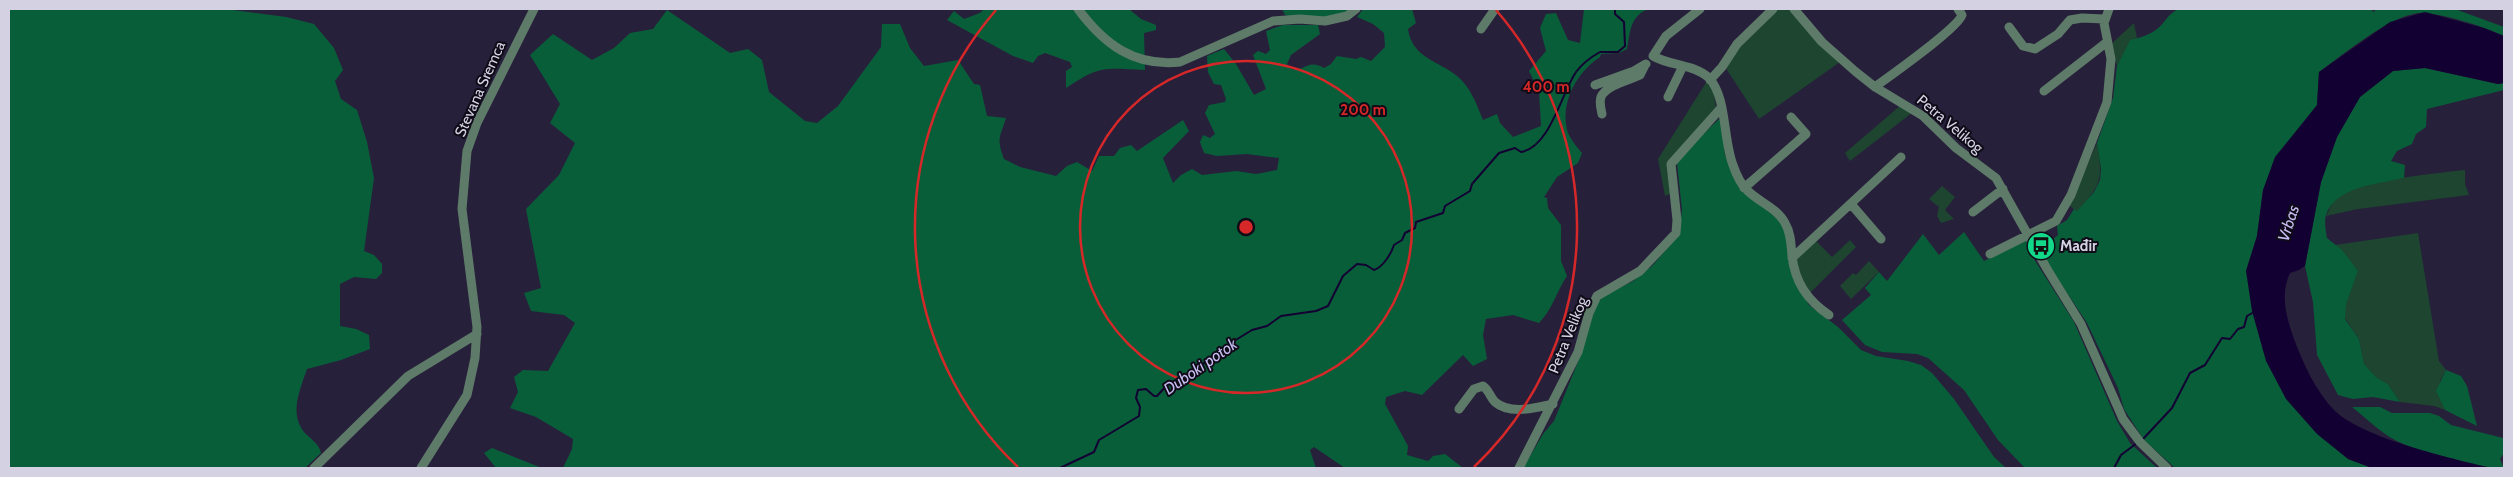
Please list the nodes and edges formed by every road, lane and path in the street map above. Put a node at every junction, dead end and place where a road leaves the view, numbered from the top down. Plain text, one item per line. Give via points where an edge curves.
1 (534, 9) edge
2 (1078, 9) edge
3 (1356, 9) edge
4 (1495, 9) edge
5 (1700, 9) edge
6 (1773, 9) edge
7 (1794, 9) edge
8 (1958, 9) edge
9 (2109, 9) edge
10 (2104, 20) junction
11 (2009, 27) dead end
12 (1480, 29) dead end
13 (2107, 42) junction
14 (1653, 56) junction
15 (1645, 65) junction
16 (1683, 66) junction
17 (1710, 80) junction
18 (1595, 85) dead end
19 (1875, 87) junction
20 (2044, 91) dead end
21 (1668, 97) dead end
22 (1721, 108) junction
23 (1602, 114) dead end
24 (1791, 117) dead end
25 (1901, 157) dead end
26 (1744, 188) junction
27 (2003, 189) junction
28 (1850, 204) junction
29 (1973, 212) dead end
30 (2028, 235) junction
31 (1881, 239) dead end
32 (1990, 254) dead end
33 (1792, 258) junction
34 (1829, 315) dead end
35 (477, 334) junction
36 (1553, 404) junction
37 (1459, 409) dead end
38 (314, 468) edge
39 (421, 468) edge
40 (1519, 468) edge
41 (2167, 468) edge

1 - 35 street, Stevana Sremca via 477,123 467,152 462,209
2 - 3 street via 1098,35 1120,51 1145,60 1170,63 1180,62 1274,21 1325,21 1347,16
4 - 12 street
5 - 14 street via 1666,36
6 - 17 street via 1741,39
7 - 19 street, Petra Velikog via 1822,42
8 - 19 street via 1961,19 1943,36
9 - 10 street
10 - 11 street via 2070,20 2058,34 2035,49 2023,46
10 - 13 street
13 - 20 street
13 - 30 street via 2111,59 2110,87 2095,137 2060,216 2050,225
14 - 15 street
14 - 16 street
15 - 18 street
15 - 23 street via 1640,75 1603,94 1600,100
16 - 17 street
16 - 21 street
17 - 22 street
19 - 27 street, Petra Velikog via 1923,116 1956,148 1996,178
22 - 26 street via 1728,152
22 - 36 street, Petra Velikog via 1671,164 1676,233 1640,271 1597,296 1578,352
24 - 26 street via 1806,134
25 - 28 street
26 - 33 street via 1782,218 1788,230
27 - 29 street
27 - 30 street, Petra Velikog
28 - 31 street
28 - 33 street
30 - 32 street
30 - 41 street, Petra Velikog via 2081,324 2123,419
33 - 34 street via 1804,292
35 - 38 street via 408,376
35 - 39 street, Stevana Sremca via 467,395
36 - 37 street via 1531,409 1507,408 1493,400 1483,386 1474,389
36 - 40 street, Petra Velikog

